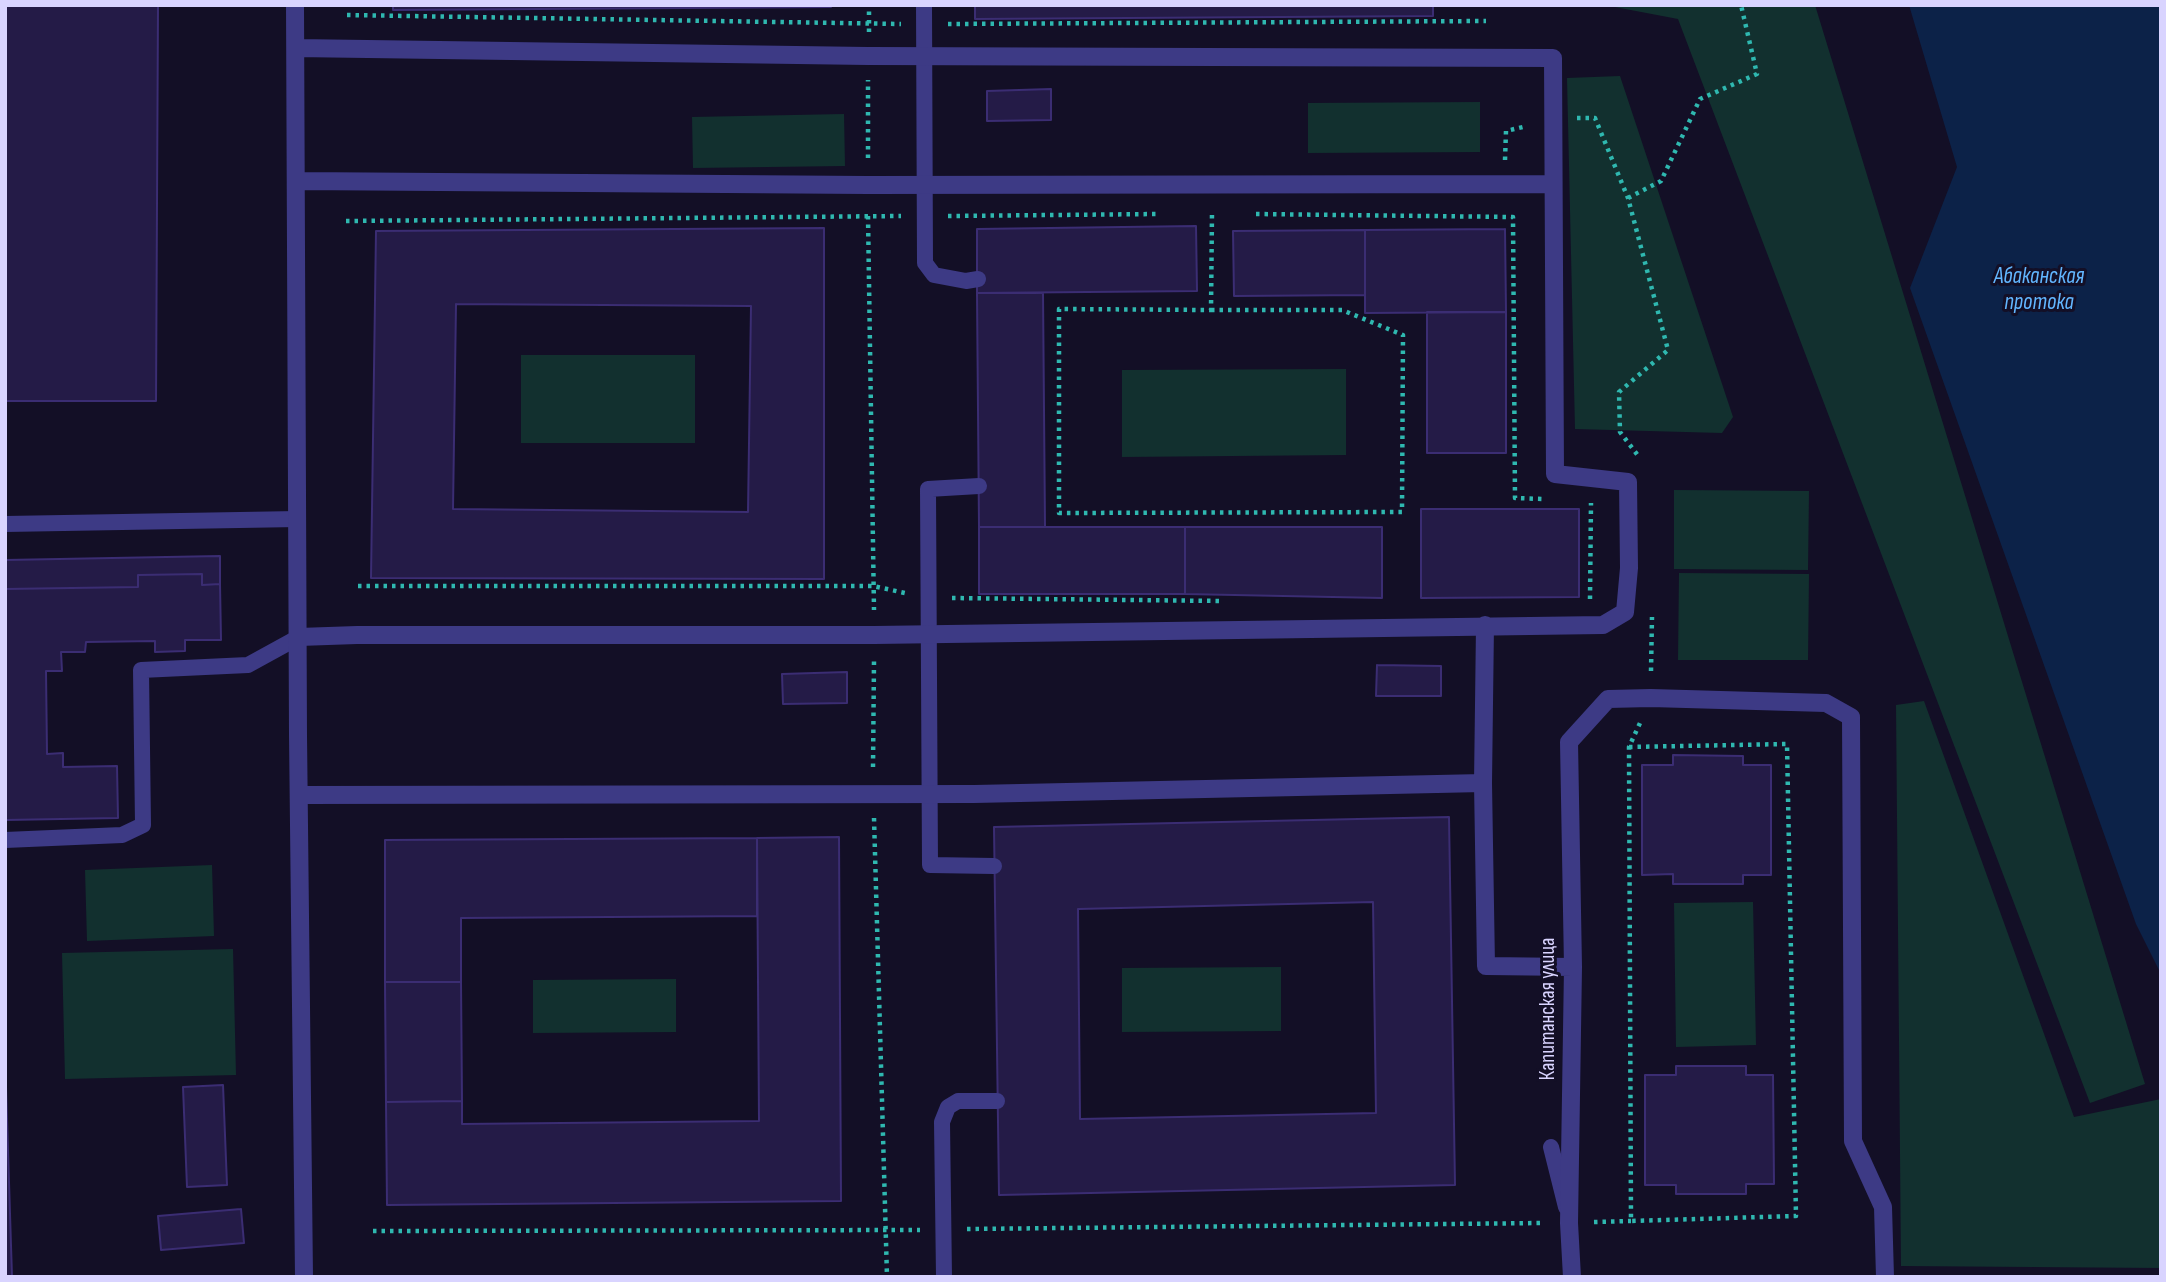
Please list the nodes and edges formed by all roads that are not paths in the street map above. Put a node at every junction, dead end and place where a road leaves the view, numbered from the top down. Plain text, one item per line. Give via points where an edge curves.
1 (295, 5) edge
2 (923, 5) edge
3 (296, 48) junction
4 (923, 56) junction
5 (297, 181) junction
6 (1553, 184) junction
7 (925, 185) junction
8 (978, 279) dead end
9 (979, 486) dead end
10 (298, 519) junction
11 (5, 524) edge
12 (1485, 625) junction
13 (929, 633) junction
14 (299, 637) junction
15 (1483, 783) junction
16 (929, 793) junction
17 (299, 795) junction
18 (5, 840) edge
19 (994, 866) dead end
20 (1573, 967) junction
21 (997, 1101) dead end
22 (1551, 1147) dead end
23 (1569, 1223) junction
24 (304, 1277) edge
25 (944, 1277) edge
26 (1572, 1277) edge
27 (1885, 1277) edge

1 - 3 street
2 - 4 lane
3 - 4 street
3 - 5 street
4 - 6 street via 1553,58
4 - 7 lane
5 - 7 street
5 - 10 street
6 - 7 street
6 - 12 street via 1555,474 1628,482 1625,612 1603,625
7 - 8 lane via 925,263 934,275
9 - 13 lane via 928,489
10 - 11 lane
10 - 14 street
12 - 13 street
12 - 15 street
13 - 14 street
13 - 16 lane
14 - 17 street
14 - 18 lane via 248,665 141,670 143,825 121,835
15 - 16 street
15 - 20 street via 1486,967
16 - 17 street
16 - 19 lane via 930,865
17 - 24 street
20 - 23 street, Капитанская улица
20 - 27 street, Капитанская улица via 1569,742 1608,699 1826,703 1851,717 1853,1141 1883,1207
21 - 25 lane via 958,1101 948,1107 942,1122
22 - 23 lane
23 - 26 street, Капитанская улица

